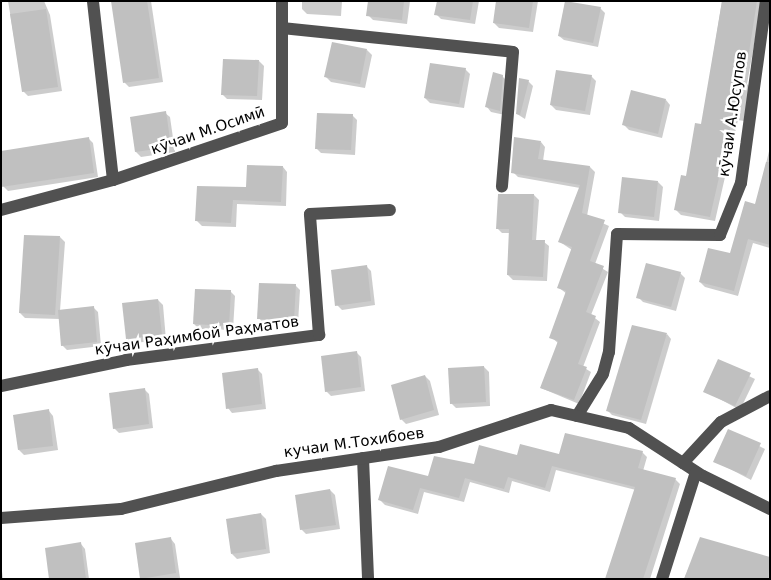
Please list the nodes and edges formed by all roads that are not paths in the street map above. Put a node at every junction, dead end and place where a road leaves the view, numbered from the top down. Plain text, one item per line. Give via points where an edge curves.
1 (93, 1) edge
2 (282, 1) edge
3 (766, 1) edge
4 (282, 28) junction
5 (113, 180) junction
6 (502, 187) dead end
7 (1, 210) edge
8 (390, 210) dead end
9 (1, 386) edge
10 (770, 396) edge
11 (577, 416) junction
12 (363, 458) junction
13 (683, 463) junction
14 (696, 472) junction
15 (770, 509) edge
16 (1, 518) edge
17 (368, 579) edge
18 (662, 579) edge

1 - 5 street
2 - 4 street, кӯчаи М.Осимӣ
3 - 11 street, кӯчаи А.Юсупов via 741,183 720,235 617,234 609,352 604,374
4 - 5 street, кӯчаи М.Осимӣ via 282,123
4 - 6 street via 513,52
5 - 7 street, кӯчаи М.Осимӣ
8 - 9 street, кӯчаи Раҳимбой Раҳматов via 310,214 318,335 126,360
10 - 13 street via 721,422
11 - 12 street, кучаи М.Тохибоев via 551,410 439,447
11 - 13 street, кучаи М.Тохибоев via 629,428
12 - 16 street, кучаи М.Тохибоев via 276,471 121,510
12 - 17 street
13 - 14 street, кучаи М.Тохибоев
14 - 15 street, кучаи М.Тохибоев
14 - 18 street

